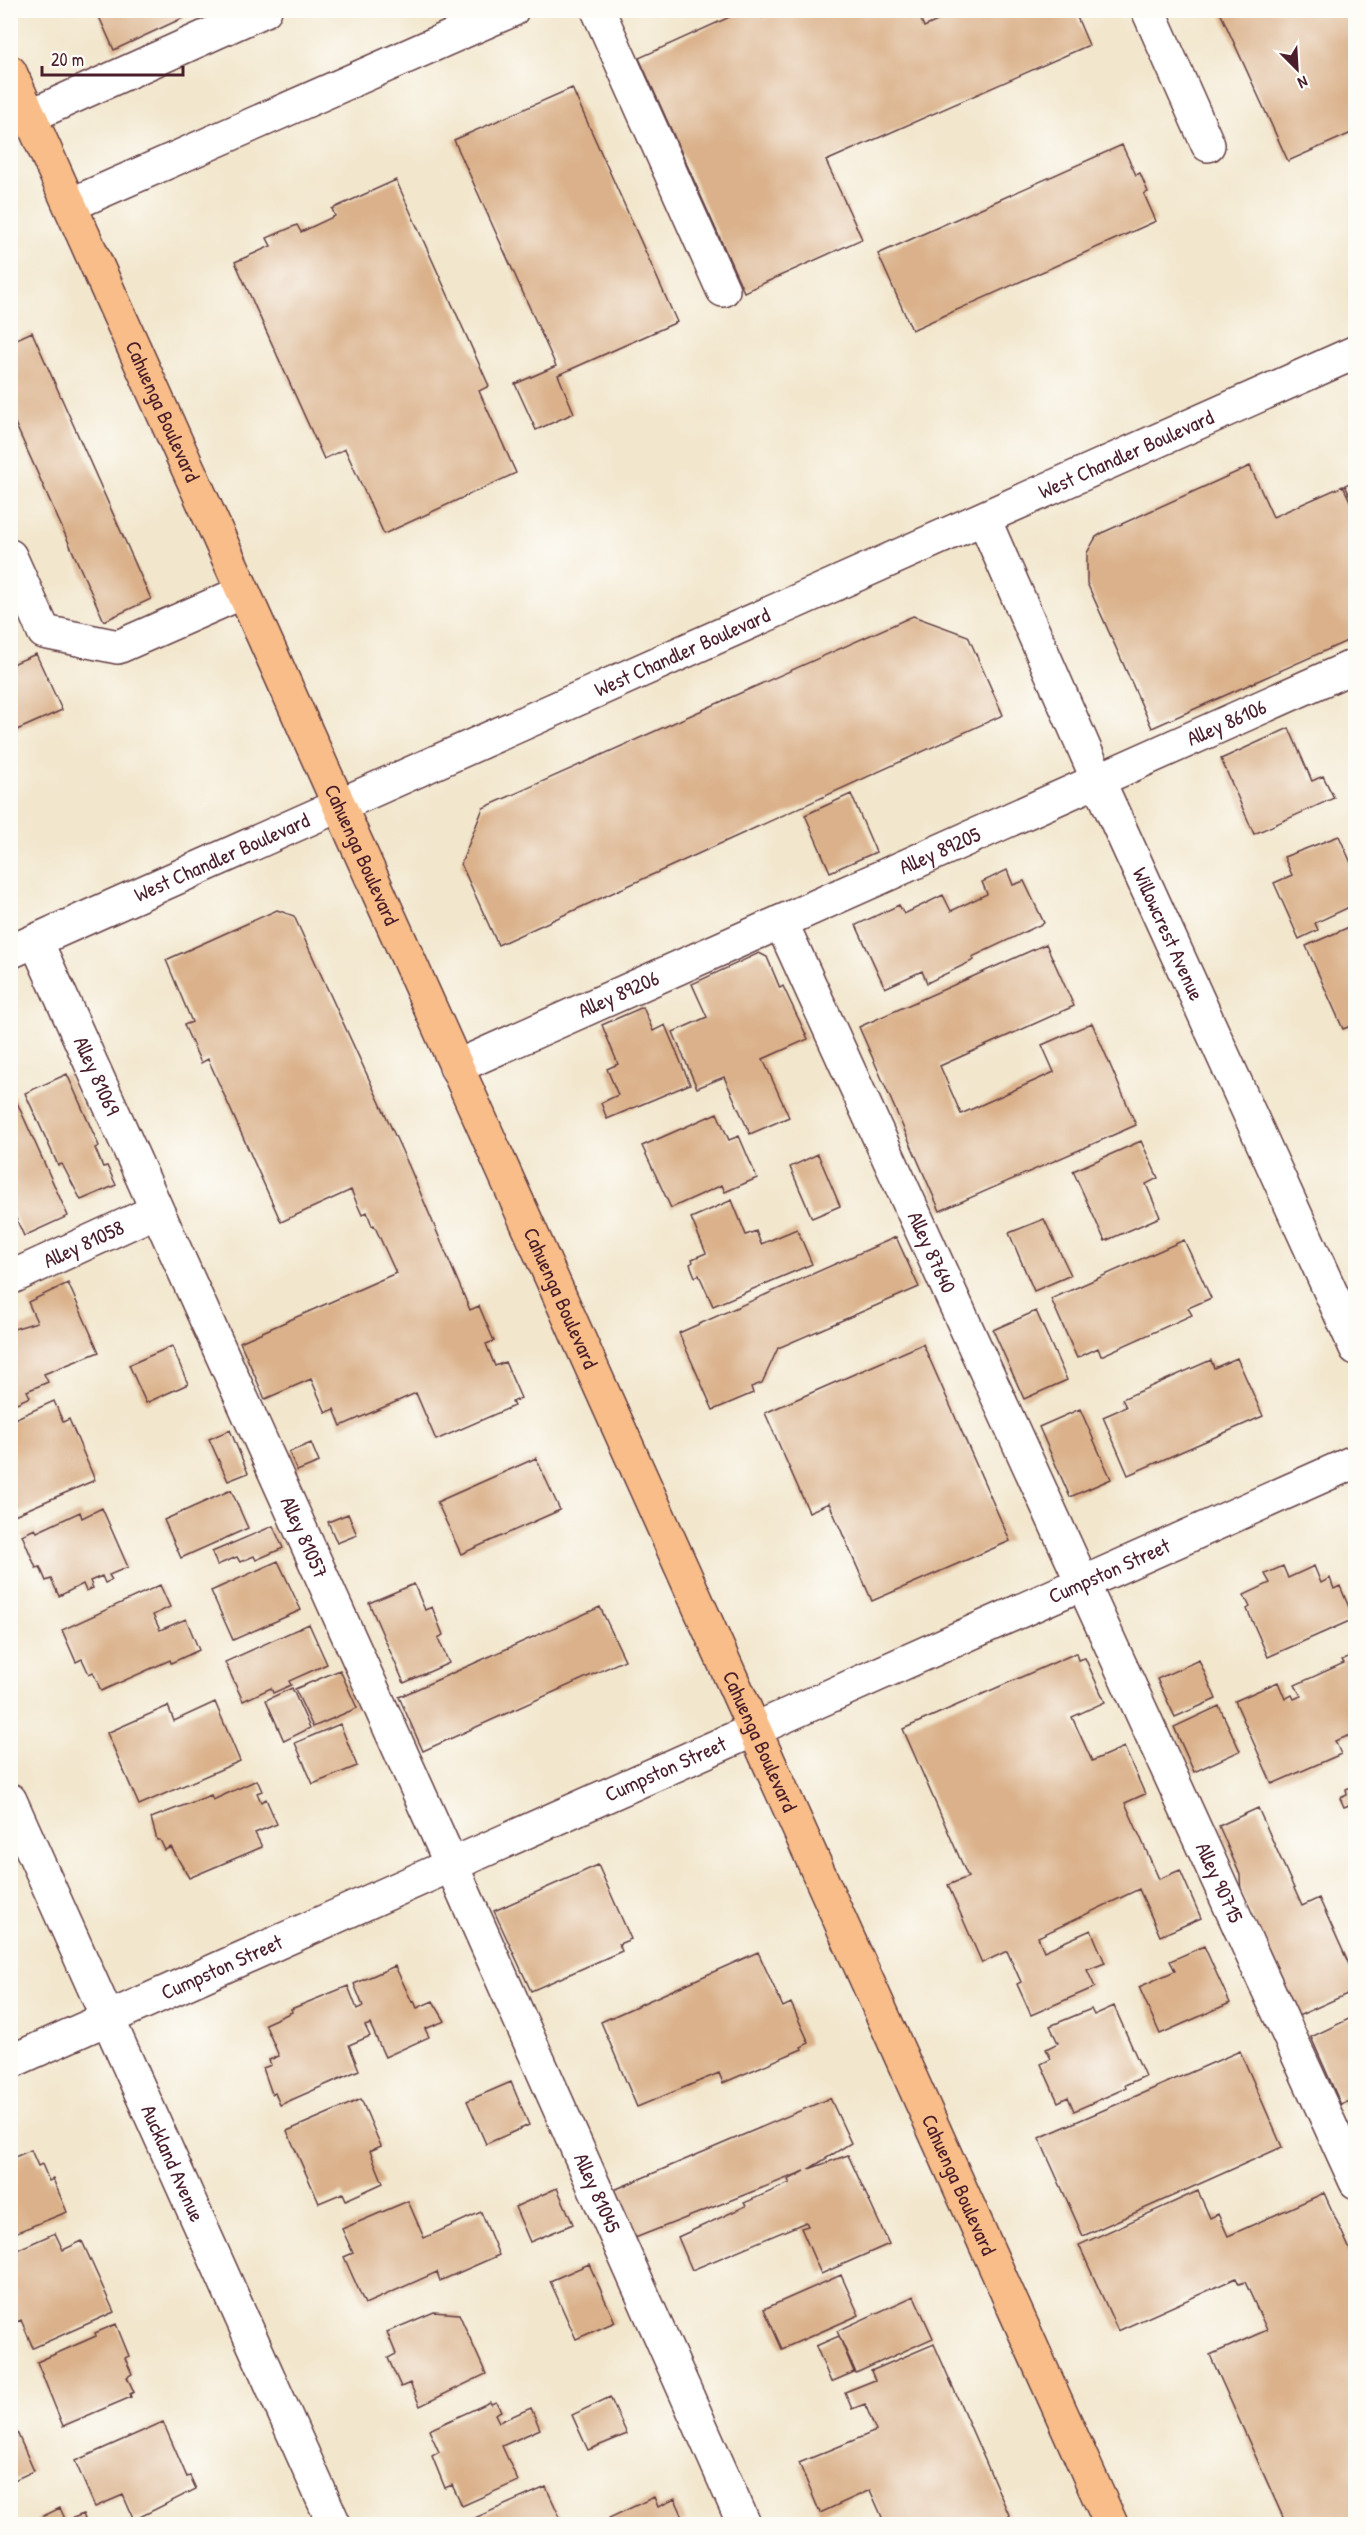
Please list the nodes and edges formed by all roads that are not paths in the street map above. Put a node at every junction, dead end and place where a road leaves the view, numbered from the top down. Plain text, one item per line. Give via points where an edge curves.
1 (265, 10) edge
2 (512, 10) edge
3 (598, 10) edge
4 (1148, 10) edge
5 (10, 72) edge
6 (30, 116) junction
7 (1208, 145) dead end
8 (69, 205) junction
9 (723, 290) dead end
10 (1356, 352) edge
11 (984, 519) junction
12 (10, 556) edge
13 (243, 592) junction
14 (1356, 665) edge
15 (1098, 780) junction
16 (339, 808) junction
17 (781, 922) junction
18 (23, 946) edge
19 (456, 1067) junction
20 (156, 1211) junction
21 (10, 1278) edge
22 (1356, 1348) edge
23 (1356, 1461) edge
24 (1081, 1583) junction
25 (754, 1729) junction
26 (10, 1800) edge
27 (451, 1864) junction
28 (109, 2018) junction
29 (10, 2062) edge
30 (1356, 2182) edge
31 (334, 2524) edge
32 (744, 2524) edge
33 (1111, 2524) edge

1 - 6 street
2 - 8 street
3 - 9 street
4 - 7 street
5 - 6 main road, Cahuenga Boulevard
6 - 8 main road, Cahuenga Boulevard
8 - 13 main road, Cahuenga Boulevard
10 - 11 street, West Chandler Boulevard
11 - 15 street, Willowcrest Avenue
11 - 16 street, West Chandler Boulevard
12 - 13 street via 44,632 118,647
13 - 16 main road, Cahuenga Boulevard
14 - 15 street, Alley 86106
15 - 17 street, Alley 89205
15 - 22 street, Willowcrest Avenue
16 - 18 street, West Chandler Boulevard
16 - 19 main road, Cahuenga Boulevard
17 - 19 street, Alley 89206
17 - 24 street, Alley 87640
18 - 20 street, Alley 81069
19 - 25 main road, Cahuenga Boulevard
20 - 21 street, Alley 81058
20 - 27 street, Alley 81057
23 - 24 street, Cumpston Street
24 - 25 street, Cumpston Street
24 - 30 street, Alley 90715
25 - 27 street, Cumpston Street
25 - 33 main road, Cahuenga Boulevard
26 - 28 street, Auckland Avenue
27 - 28 street, Cumpston Street
27 - 32 street, Alley 81045
28 - 29 street, Cumpston Street
28 - 31 street, Auckland Avenue

